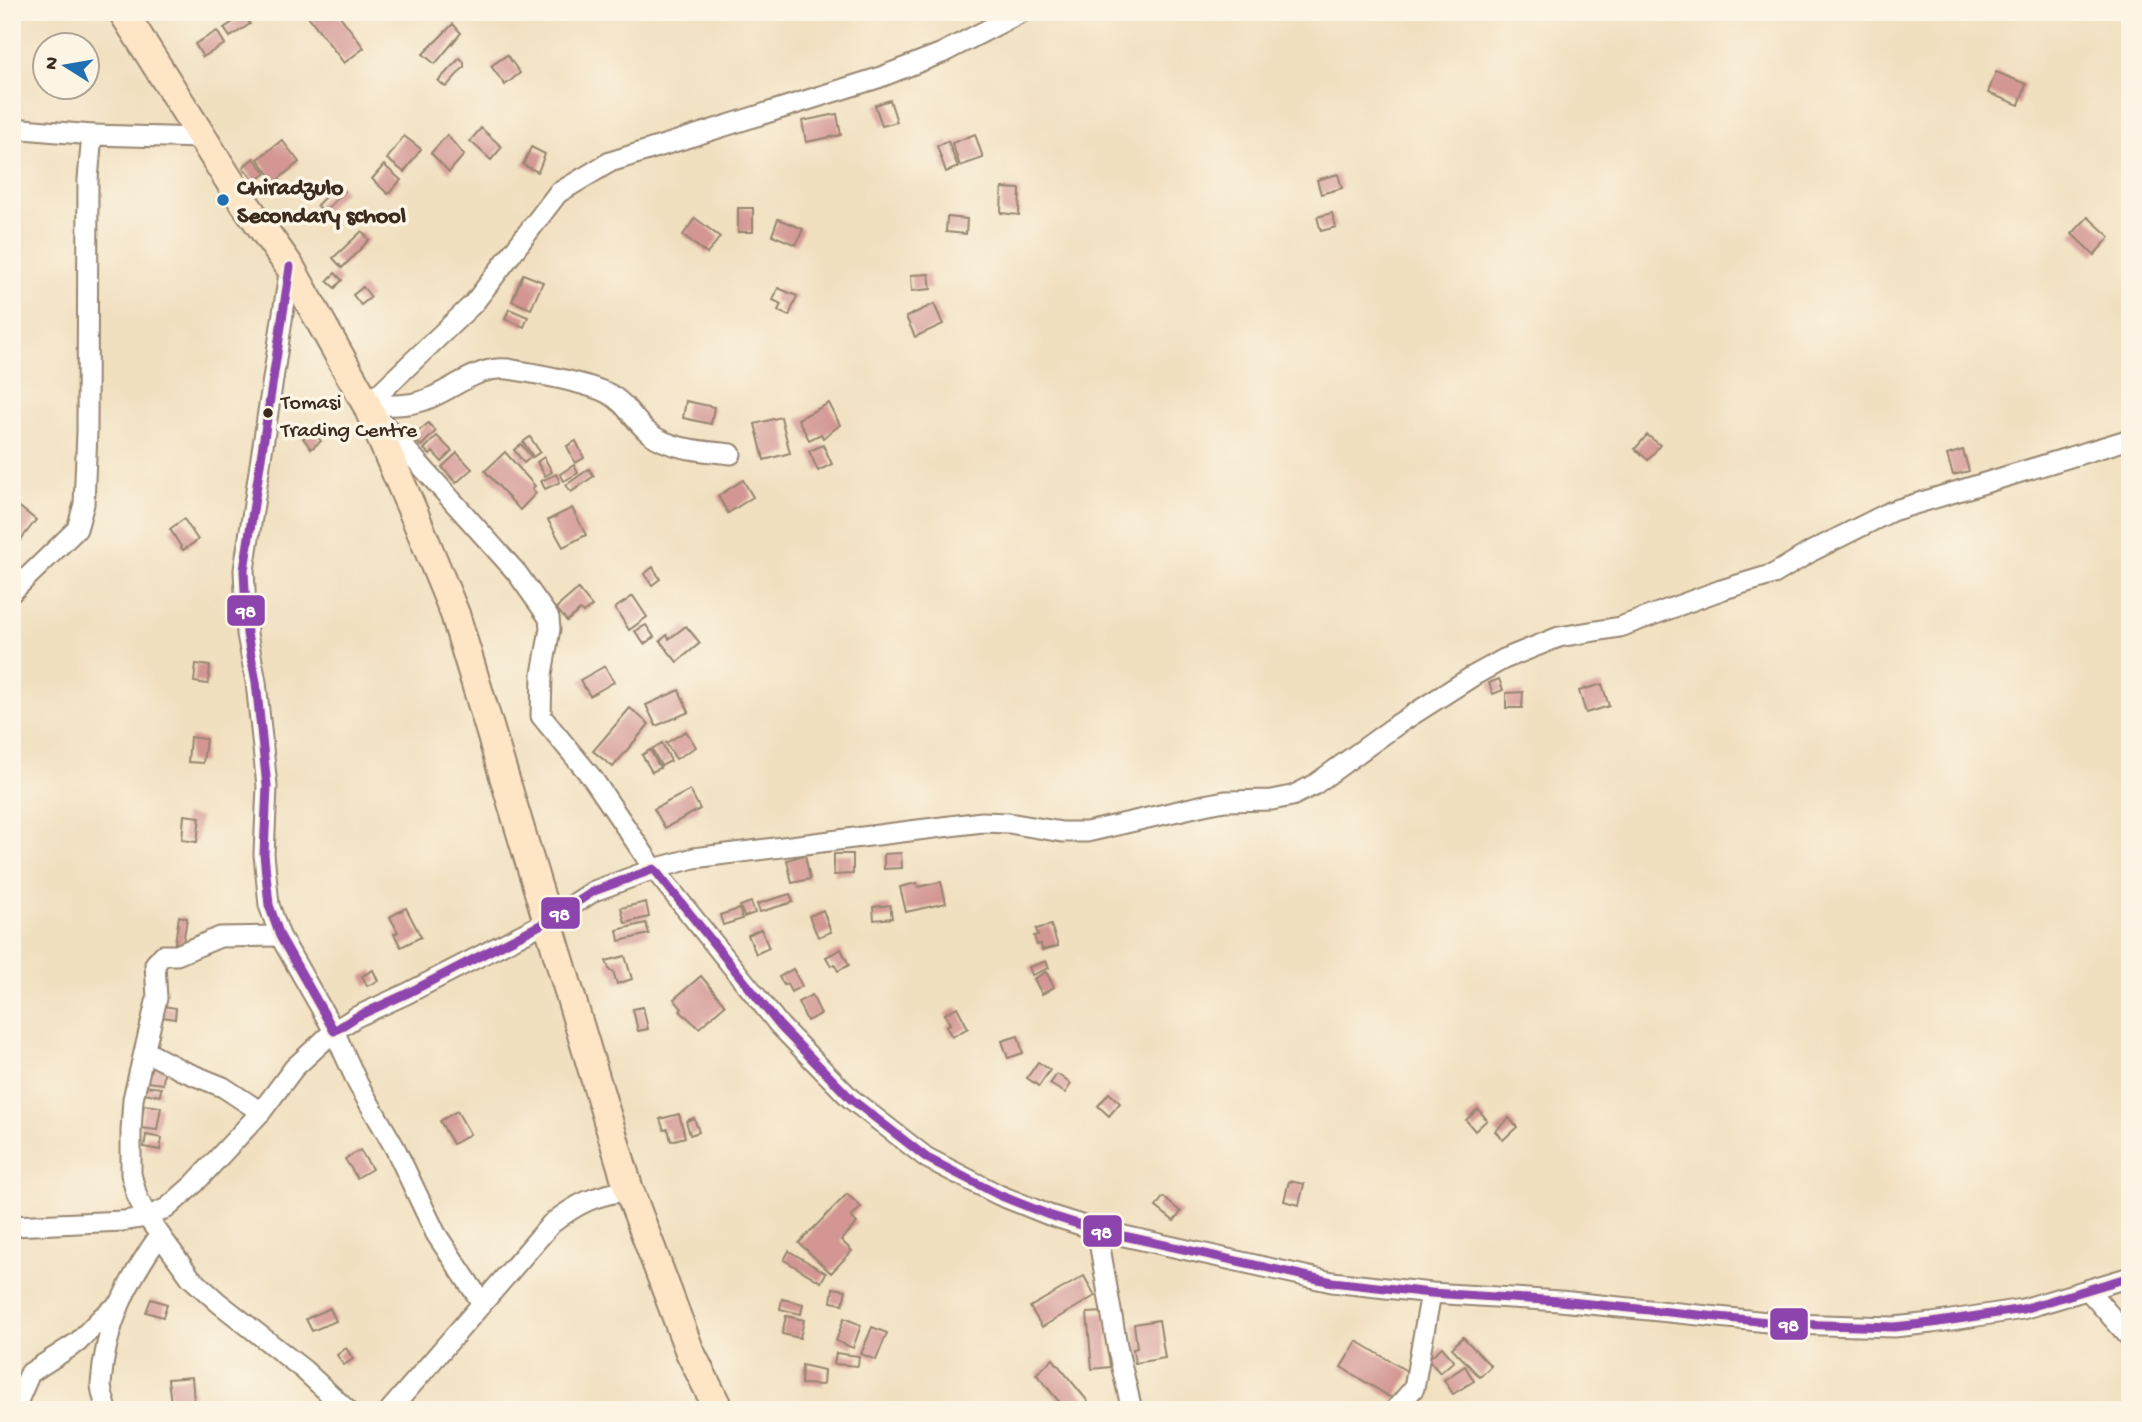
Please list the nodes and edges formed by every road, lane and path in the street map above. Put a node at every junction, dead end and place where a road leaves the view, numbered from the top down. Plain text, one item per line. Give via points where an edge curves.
1 (123, 12) edge
2 (1022, 12) edge
3 (12, 128) edge
4 (92, 135) junction
5 (203, 138) junction
6 (289, 267) junction
7 (367, 405) junction
8 (2130, 439) edge
9 (731, 454) dead end
10 (12, 592) edge
11 (654, 869) junction
12 (548, 921) junction
13 (280, 936) junction
14 (334, 1031) junction
15 (145, 1051) junction
16 (261, 1112) junction
17 (629, 1190) junction
18 (147, 1217) junction
19 (12, 1226) edge
20 (1097, 1230) junction
21 (160, 1235) junction
22 (2130, 1277) edge
23 (2088, 1290) junction
24 (1431, 1293) junction
25 (482, 1303) junction
26 (118, 1305) junction
27 (2130, 1338) edge
28 (14, 1410) edge
29 (107, 1410) edge
30 (347, 1410) edge
31 (390, 1410) edge
32 (719, 1410) edge
33 (1132, 1410) edge
34 (1395, 1410) edge

1 - 5 main road
2 - 7 street via 942,53 878,78 610,162 558,192 474,303
3 - 4 street
4 - 5 street
4 - 10 street via 84,505 77,530
5 - 6 main road
6 - 7 main road
6 - 13 street via 244,570 247,634 267,786 266,879
7 - 9 street via 406,406 472,374 511,369 609,393 659,439
7 - 11 street via 517,573 549,618 541,716 593,779
7 - 12 main road via 455,614
8 - 11 street via 1892,512 1774,574 1620,627 1559,637 1504,659 1292,796 1225,801 1087,832 982,822 694,858
11 - 12 street via 594,891
11 - 20 street via 780,1026 851,1099 928,1158 999,1195
12 - 14 street
12 - 17 main road
13 - 14 street
13 - 15 street via 220,937 177,955 163,955 155,964 157,998
14 - 16 street via 294,1068
14 - 25 street via 436,1234
15 - 16 street via 223,1087
15 - 18 street via 133,1100 131,1174
16 - 18 street via 194,1184 167,1208
17 - 25 street via 598,1195 570,1209 551,1224
17 - 32 main road via 690,1352
18 - 19 street
18 - 21 street
20 - 24 street via 1332,1282
20 - 33 street
21 - 26 street
21 - 30 street via 191,1278
22 - 23 street
23 - 24 street via 2023,1309 1894,1327 1788,1324
23 - 27 street
24 - 34 street via 1415,1388
25 - 31 street
26 - 28 street via 78,1342 30,1373
26 - 29 street via 101,1386

